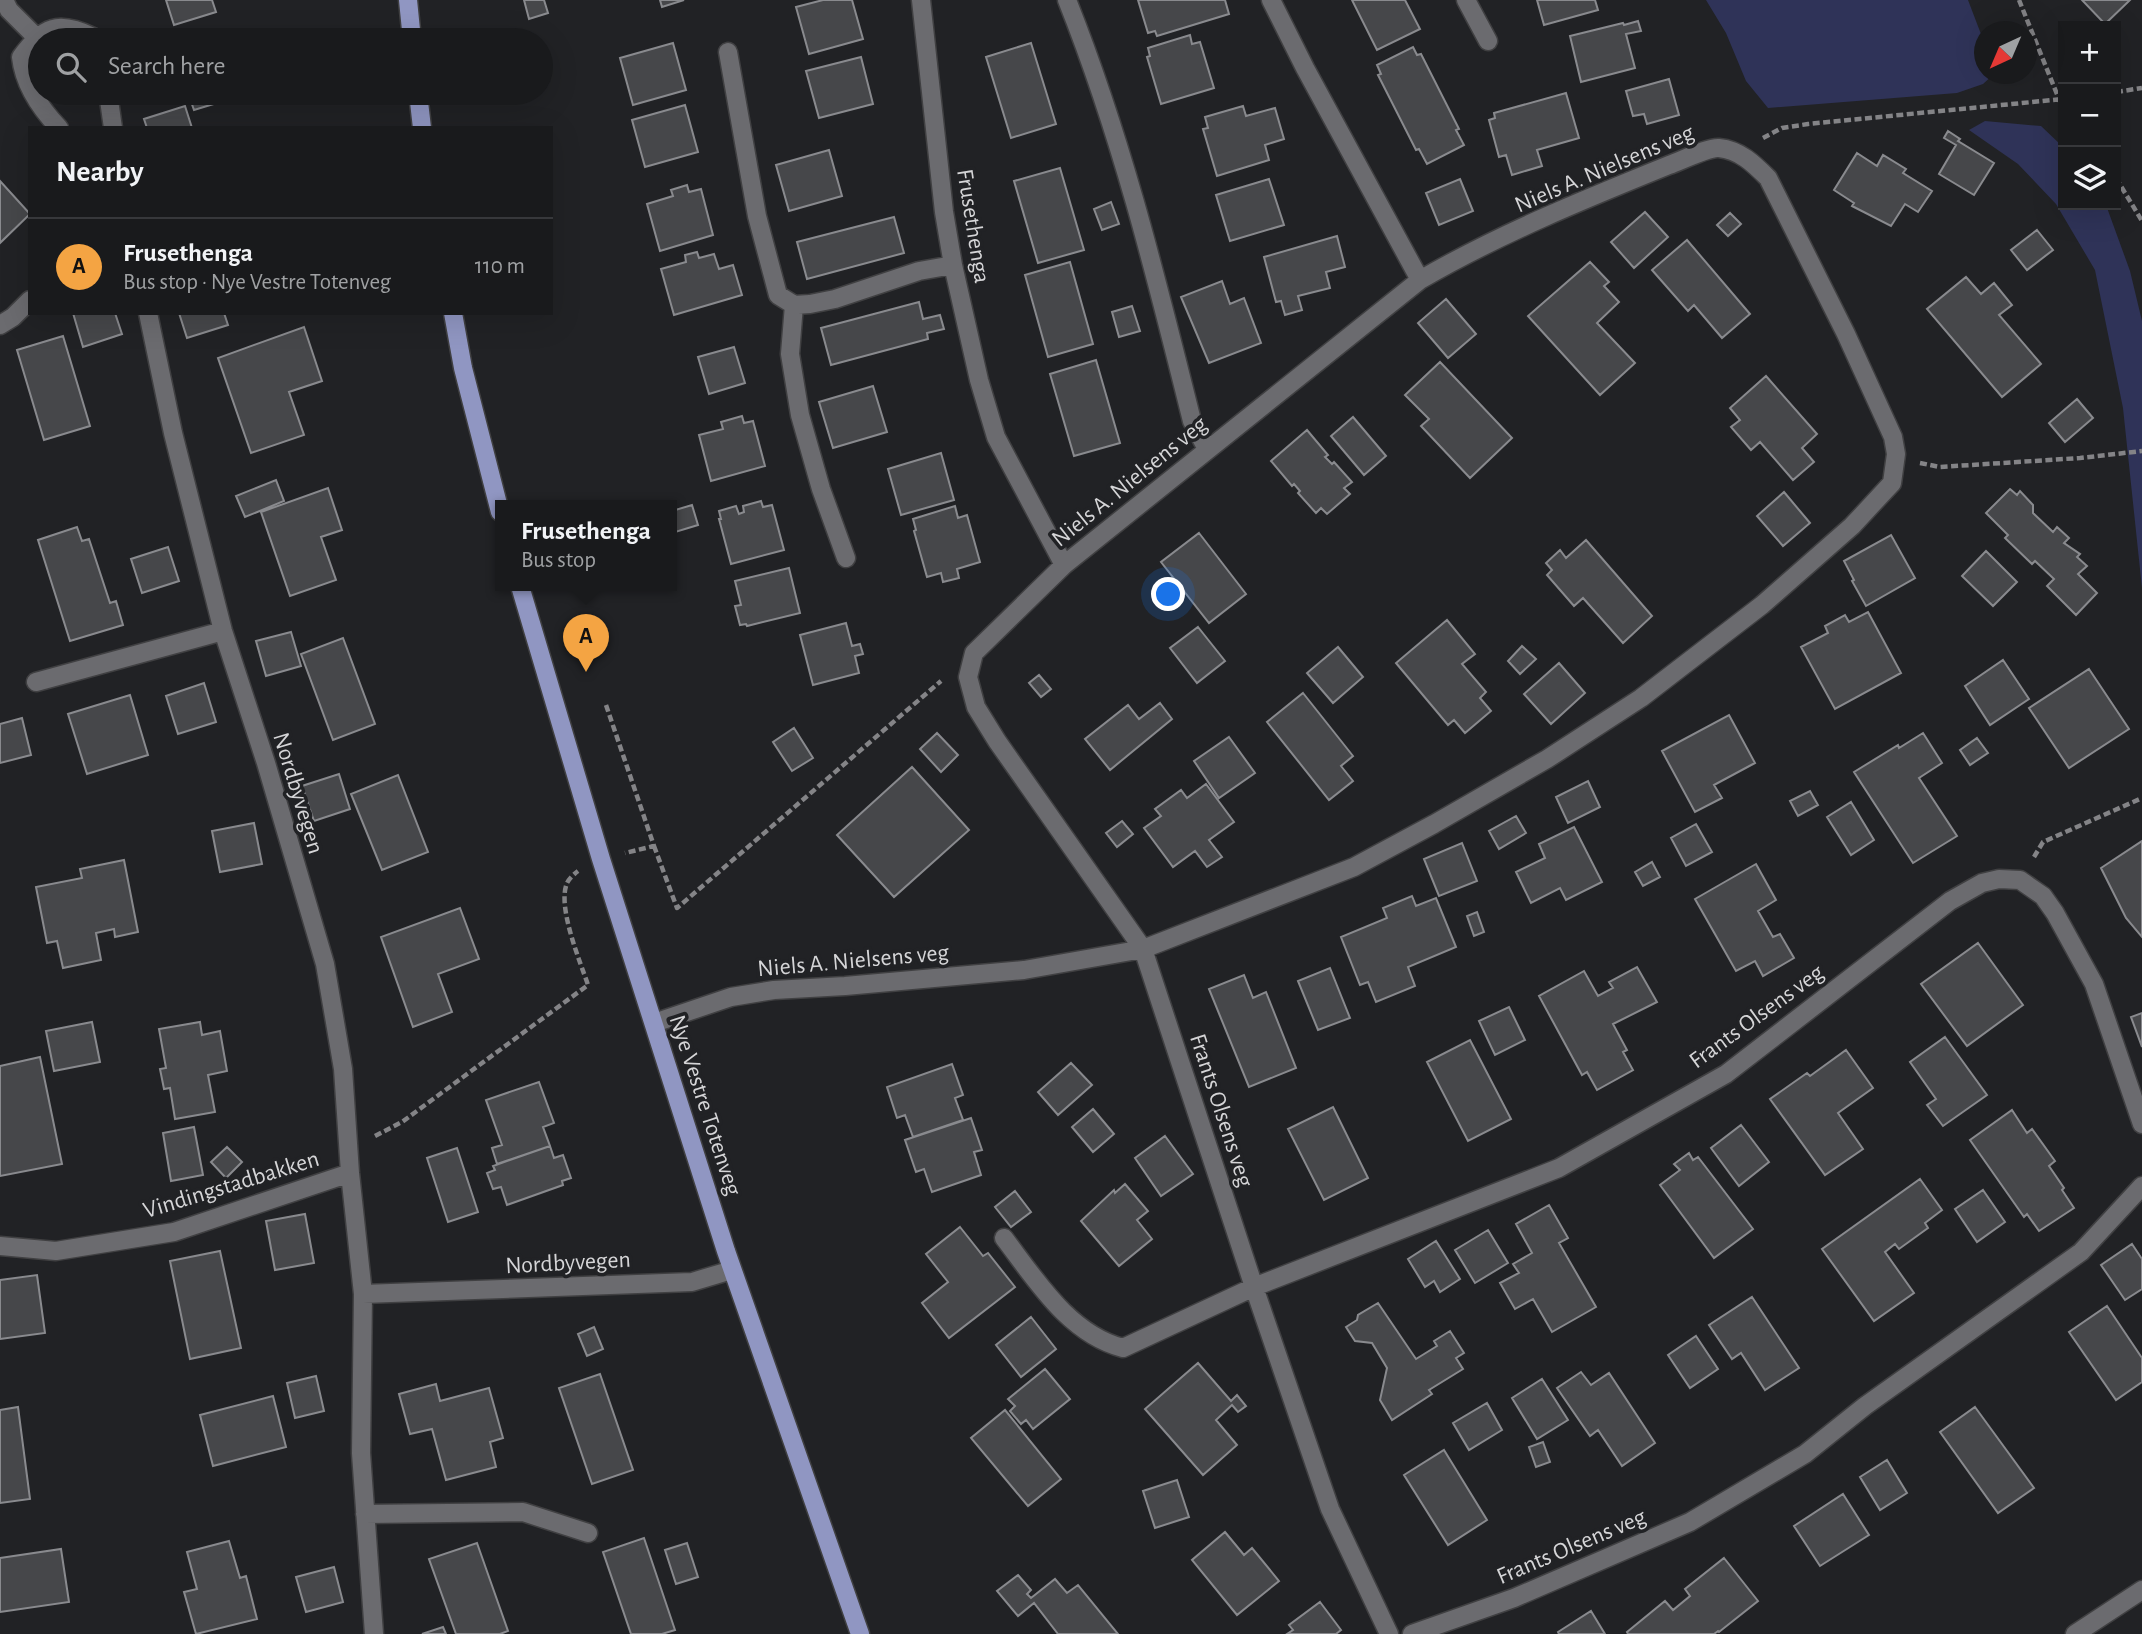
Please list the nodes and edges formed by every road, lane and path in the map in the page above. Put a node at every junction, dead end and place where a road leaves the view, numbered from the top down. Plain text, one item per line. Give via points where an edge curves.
1 (4, 0) edge
2 (408, 0) edge
3 (921, 0) edge
4 (1067, 0) edge
5 (1271, 0) edge
6 (1466, 0) edge
7 (2019, 0) edge
8 (53, 28) edge
9 (75, 28) edge
10 (411, 28) edge
11 (28, 29) edge
12 (1488, 41) dead end
13 (28, 48) edge
14 (728, 52) dead end
15 (28, 83) edge
16 (2142, 88) edge
17 (2121, 91) edge
18 (2058, 93) edge
19 (2058, 100) edge
20 (41, 105) edge
21 (110, 105) edge
22 (419, 105) edge
23 (58, 126) edge
24 (113, 126) edge
25 (422, 126) edge
26 (1745, 156) junction
27 (2121, 186) edge
28 (2142, 221) edge
29 (953, 265) junction
30 (1420, 280) junction
31 (28, 302) edge
32 (794, 305) junction
33 (148, 315) edge
34 (453, 315) edge
35 (0, 325) edge
36 (1207, 449) junction
37 (2142, 451) edge
38 (1896, 454) junction
39 (497, 500) edge
40 (846, 558) dead end
41 (1064, 565) junction
42 (521, 591) edge
43 (223, 631) junction
44 (974, 653) junction
45 (36, 682) dead end
46 (606, 705) dead end
47 (2142, 798) edge
48 (654, 846) junction
49 (601, 859) junction
50 (2021, 880) junction
51 (1143, 949) junction
52 (654, 1023) junction
53 (2142, 1124) edge
54 (348, 1149) junction
55 (350, 1173) junction
56 (2142, 1186) edge
57 (1004, 1238) dead end
58 (0, 1246) edge
59 (732, 1270) junction
60 (1254, 1287) junction
61 (363, 1294) junction
62 (365, 1514) junction
63 (588, 1533) dead end
64 (2142, 1590) edge
65 (374, 1634) edge
66 (860, 1634) edge
67 (1389, 1634) edge
68 (1412, 1634) edge
69 (2075, 1634) edge

1 - 11 street
2 - 10 main road
3 - 29 street, Frusethenga
4 - 36 street via 1096,72 1141,217 1192,421
5 - 30 street
6 - 12 street
7 - 18 path
8 - 9 street
13 - 15 street via 21,57
14 - 32 street via 757,216 778,295
16 - 17 path
19 - 26 path via 1782,128
20 - 23 street
21 - 24 street
22 - 25 main road
26 - 30 street, Niels A. Nielsens veg via 1717,147 1690,157 1465,254
26 - 38 street via 1768,178 1874,392
27 - 28 path
29 - 32 street via 919,271 835,299
29 - 41 street, Frusethenga via 996,437
30 - 36 street, Niels A. Nielsens veg
31 - 35 street
32 - 40 street via 790,354 800,415
33 - 43 street, Nordbyvegen
34 - 39 main road
36 - 41 street, Niels A. Nielsens veg
37 - 38 path via 1940,467
38 - 51 street, Niels A. Nielsens veg via 1892,483 1852,526 1762,605 1641,698 1546,759 1354,867
41 - 44 street, Niels A. Nielsens veg
42 - 49 main road, Nye Vestre Totenveg
43 - 45 street
43 - 54 street, Nordbyvegen via 325,964 343,1069
44 - 48 path via 677,908
44 - 51 street via 968,677 976,706
46 - 48 path
47 - 50 path via 2043,842
48 - 49 path
49 - 52 main road, Nye Vestre Totenveg
49 - 54 path via 576,872 567,884 565,903 588,985 402,1122
50 - 53 street via 2049,905 2094,984
50 - 60 street, Frants Olsens veg via 1982,883 1950,901 1726,1074 1559,1168
51 - 52 street, Niels A. Nielsens veg via 1024,970 774,990 731,997
51 - 60 street, Frants Olsens veg
52 - 59 main road, Nye Vestre Totenveg
54 - 55 street, Nordbyvegen
55 - 58 street, Vindingstadbakken via 174,1232 56,1251
55 - 61 street, Nordbyvegen
56 - 68 street, Frants Olsens veg via 2081,1252 1805,1454 1690,1522 1514,1598
57 - 60 street, Frants Olsens veg via 1072,1320 1090,1335 1123,1348
59 - 61 street, Nordbyvegen via 692,1282
59 - 66 main road, Nye Vestre Totenveg
60 - 67 street, Frants Olsens veg via 1330,1509
61 - 62 street, Nordbyvegen
62 - 63 street via 523,1512
62 - 65 street, Nordbyvegen
64 - 69 street

